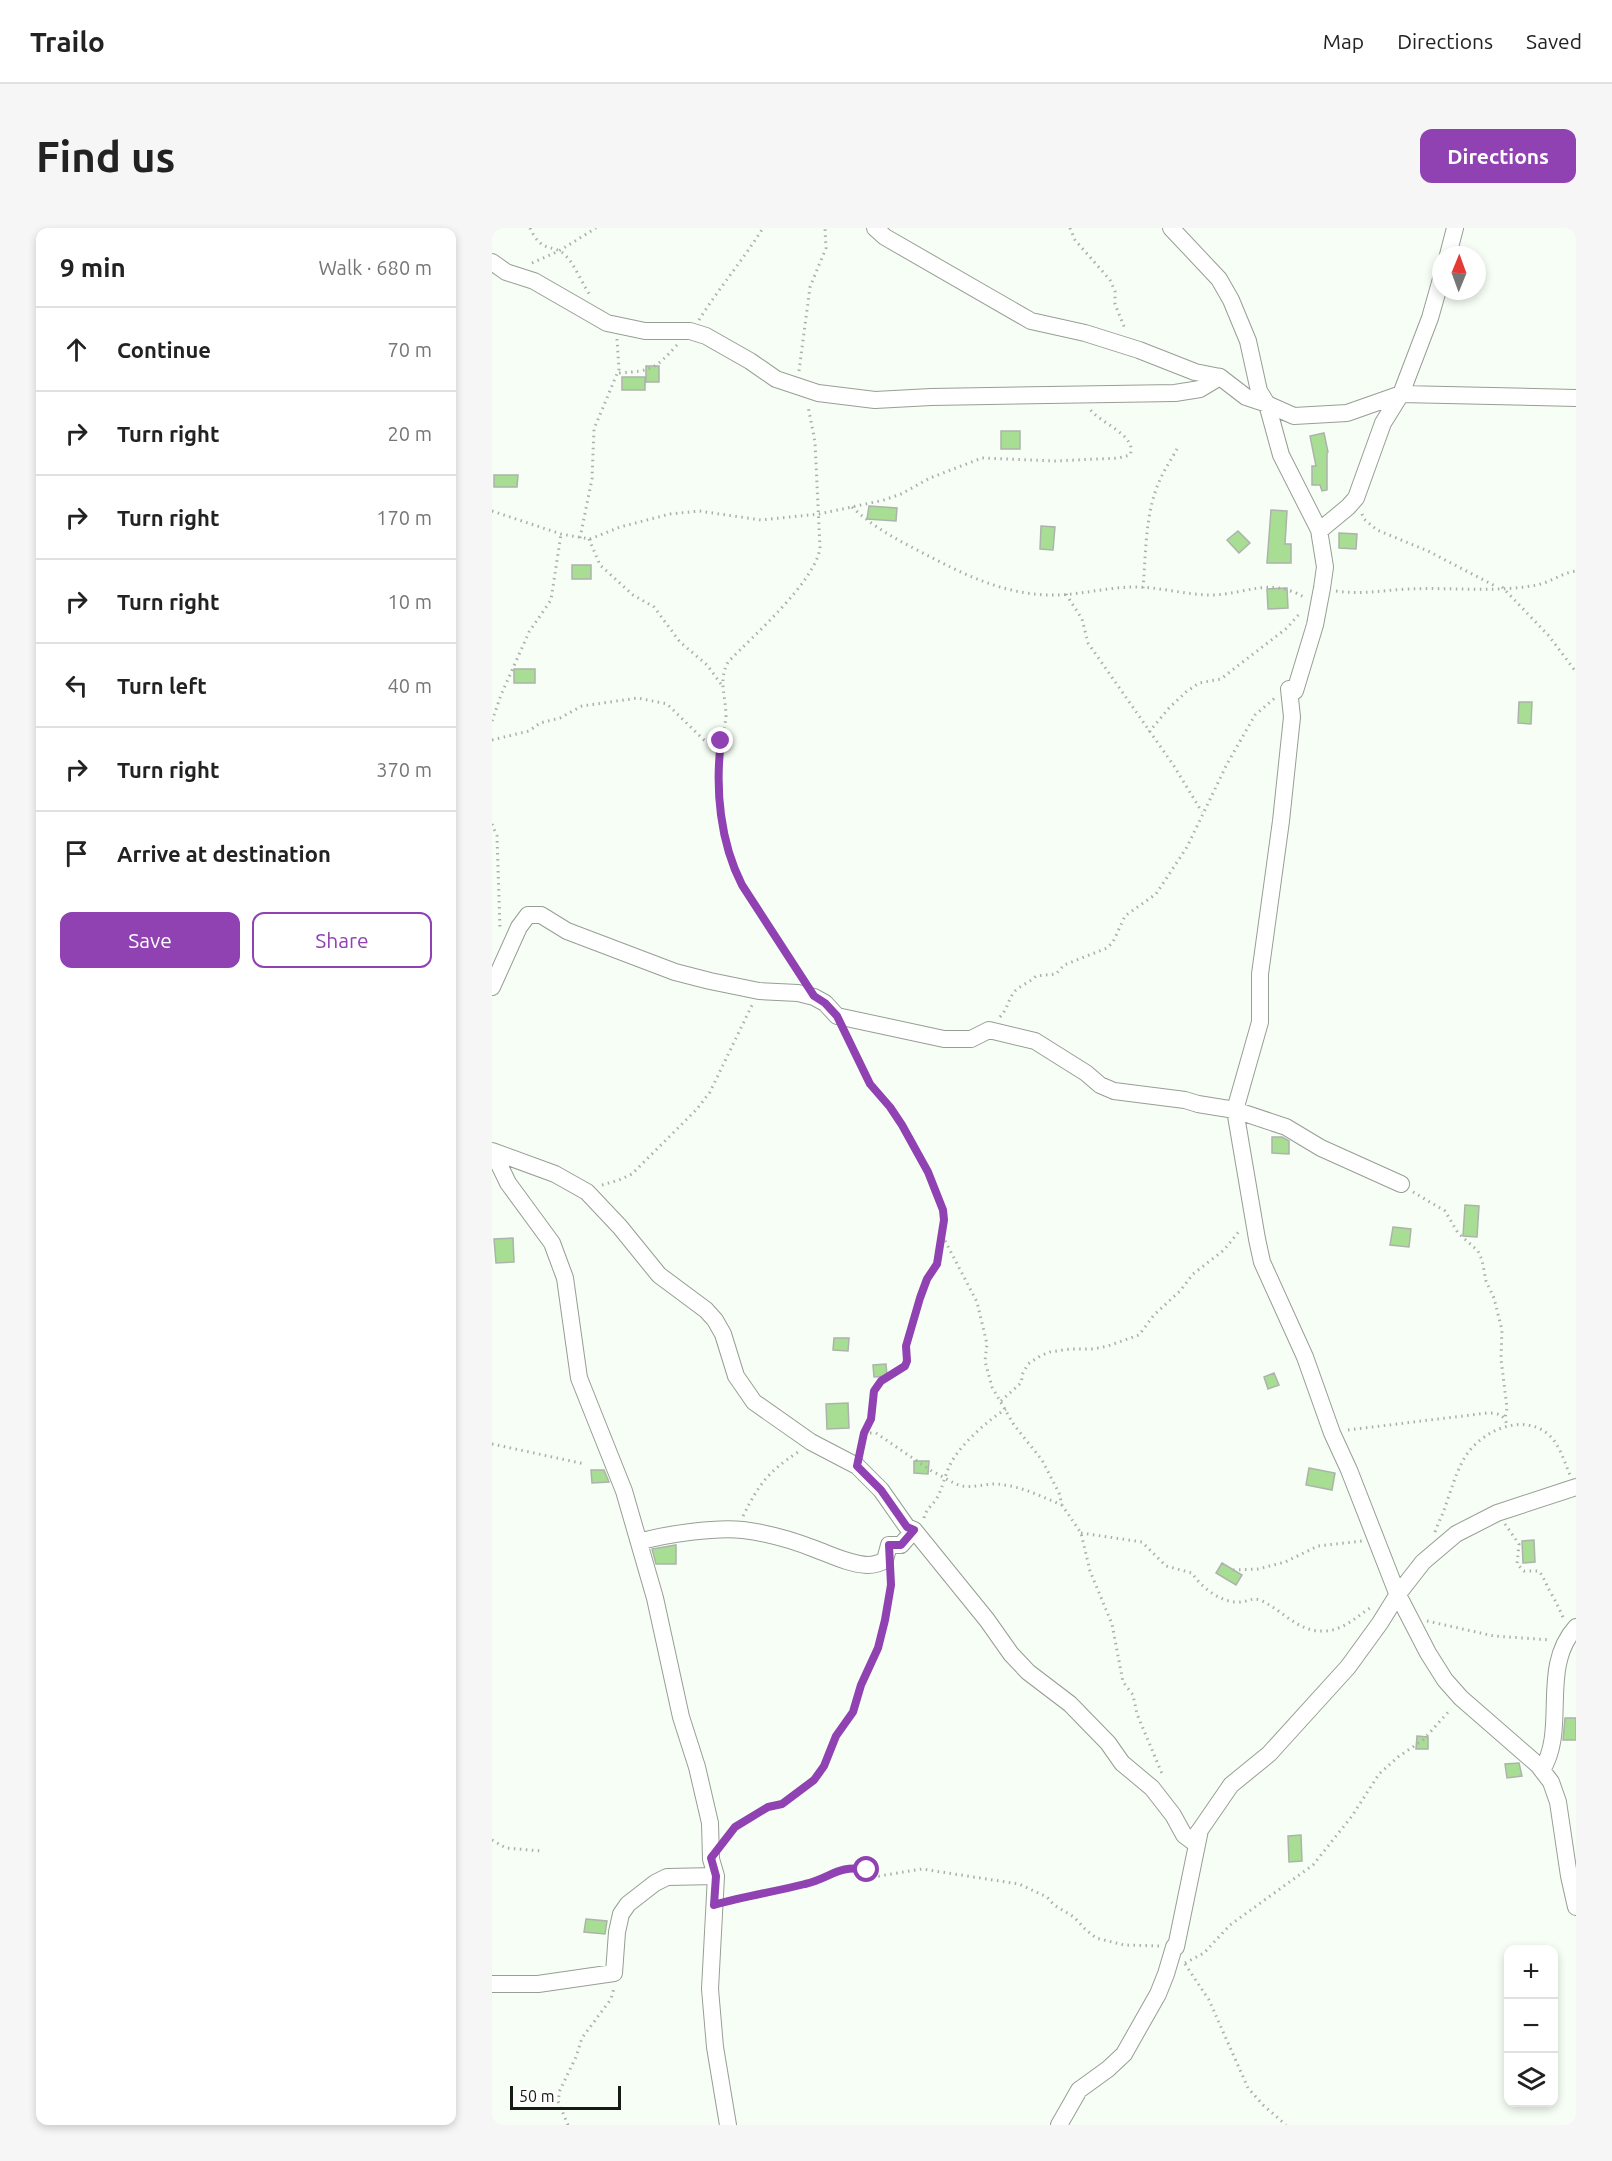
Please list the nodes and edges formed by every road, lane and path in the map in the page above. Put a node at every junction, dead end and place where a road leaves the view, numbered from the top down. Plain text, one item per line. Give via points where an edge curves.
1 (530, 228) edge
2 (596, 228) edge
3 (763, 228) edge
4 (825, 228) edge
5 (875, 228) edge
6 (1070, 228) edge
7 (1171, 228) edge
8 (1455, 228) edge
9 (1450, 246) edge
10 (558, 251) junction
11 (492, 262) edge
12 (506, 272) junction
13 (593, 300) dead end
14 (1435, 300) edge
15 (617, 326) junction
16 (1125, 329) dead end
17 (690, 331) junction
18 (618, 373) junction
19 (1220, 377) junction
20 (806, 389) junction
21 (1084, 393) junction
22 (1401, 394) junction
23 (1576, 398) edge
24 (1267, 404) junction
25 (1177, 449) dead end
26 (1356, 498) junction
27 (852, 507) junction
28 (492, 511) edge
29 (819, 514) junction
30 (1319, 531) junction
31 (561, 534) junction
32 (580, 538) junction
33 (589, 539) junction
34 (1576, 572) edge
35 (1502, 587) junction
36 (1143, 588) junction
37 (1497, 588) junction
38 (1066, 594) junction
39 (1321, 596) junction
40 (1302, 610) dead end
41 (1576, 672) edge
42 (722, 685) junction
43 (1289, 689) junction
44 (492, 721) edge
45 (1149, 732) junction
46 (492, 740) edge
47 (720, 752) junction
48 (1202, 812) junction
49 (492, 824) edge
50 (500, 935) dead end
51 (492, 987) edge
52 (759, 991) junction
53 (814, 996) junction
54 (837, 1016) junction
55 (989, 1030) junction
56 (1235, 1110) junction
57 (492, 1151) edge
58 (1401, 1184) joint
59 (586, 1192) junction
60 (1254, 1218) junction
61 (942, 1235) junction
62 (1001, 1401) junction
63 (1006, 1409) junction
64 (1505, 1418) junction
65 (1508, 1427) junction
66 (864, 1433) junction
67 (1332, 1433) junction
68 (811, 1442) junction
69 (492, 1444) edge
70 (585, 1464) dead end
71 (857, 1466) junction
72 (945, 1478) junction
73 (1574, 1483) edge
74 (1062, 1505) junction
75 (1497, 1513) junction
76 (729, 1529) junction
77 (914, 1530) junction
78 (1081, 1533) junction
79 (1433, 1535) dead end
80 (1366, 1541) dead end
81 (639, 1542) junction
82 (889, 1545) junction
83 (1233, 1570) dead end
84 (1398, 1594) junction
85 (1374, 1606) dead end
86 (1409, 1617) junction
87 (1571, 1633) edge
88 (1461, 1698) junction
89 (1542, 1770) junction
90 (1164, 1779) dead end
91 (1200, 1830) junction
92 (492, 1840) edge
93 (542, 1851) dead end
94 (711, 1858) junction
95 (716, 1876) junction
96 (714, 1905) junction
97 (1576, 1907) edge
98 (1175, 1947) junction
99 (1185, 1964) junction
100 (614, 1973) junction
101 (492, 1984) edge
102 (568, 2125) edge
103 (728, 2125) edge
104 (1059, 2125) edge
105 (1286, 2125) edge

1 - 10 path via 543,247
2 - 10 path
3 - 17 path
4 - 20 path via 826,248 810,287 798,364 802,393
5 - 19 street via 1031,321 1084,333
6 - 16 path via 1075,240 1110,280
7 - 24 street via 1219,279 1248,341 1259,391
8 - 9 street
10 - 12 path
10 - 13 path via 568,257
11 - 12 street
12 - 15 street via 534,281
14 - 22 street
15 - 17 street via 645,331
15 - 18 path
17 - 18 path via 656,367
17 - 20 street via 706,336 776,379
18 - 32 path via 594,429 592,478
19 - 21 street via 1200,388 1175,393
19 - 24 street via 1246,397
20 - 21 street via 874,400
20 - 29 path via 815,442
21 - 27 path via 1091,412 1129,442 1130,455 1054,461 982,458 930,477 901,494
22 - 23 street
22 - 24 street via 1347,413 1310,416 1294,416
22 - 26 street via 1383,423
24 - 30 street via 1281,455
25 - 36 path via 1158,483 1145,551
26 - 30 street
26 - 37 path via 1364,519 1377,530 1428,551
27 - 29 path
27 - 38 path via 893,537 983,582 1027,594
28 - 31 path
29 - 33 path via 761,520 699,511 670,514
29 - 42 path via 818,559 795,592 728,662
30 - 39 street via 1325,567
31 - 32 path
31 - 44 path via 551,600 529,632
32 - 33 path
33 - 42 path via 600,565 633,595 654,607 680,642 707,665
34 - 35 path via 1537,585
35 - 37 path
35 - 41 path via 1549,636
36 - 38 path
36 - 39 path via 1213,595 1273,586
37 - 39 path via 1408,589
38 - 45 path via 1082,620 1088,642
39 - 43 street via 1295,691
40 - 45 path via 1287,628 1221,679 1199,683 1186,692
42 - 47 path via 726,717
43 - 48 path via 1255,715
43 - 56 street via 1292,717 1260,974 1260,1022
45 - 48 path
46 - 47 path via 529,731 582,706 638,698 667,704
47 - 53 path via 720,813 734,870
48 - 55 path via 1187,847 1156,894 1125,916 1113,942 1064,965 1056,974 1038,975 1020,987
49 - 50 path via 497,836
51 - 52 street via 519,927 528,915 534,914 567,931 675,972
52 - 53 street
52 - 59 path via 723,1068 697,1109 632,1174
53 - 54 street
54 - 55 street via 944,1040 971,1040
54 - 61 path via 870,1084 902,1125 928,1172 943,1210
55 - 56 street via 1035,1041 1100,1085 1114,1090
56 - 58 street via 1286,1127 1321,1148
56 - 60 street
57 - 59 street via 555,1174
57 - 81 street via 508,1183 543,1229 559,1259 570,1305 579,1378 624,1491
58 - 64 path via 1445,1211 1458,1233 1478,1251 1502,1330
59 - 68 street via 614,1219 659,1275 715,1320 736,1376 754,1402
60 - 62 path via 1224,1250 1193,1274 1139,1335 1101,1348 1070,1349 1040,1356 1028,1364 1021,1383
60 - 67 street via 1262,1262 1305,1357
61 - 62 path via 977,1302 987,1344 988,1374
61 - 66 path via 937,1264 927,1279 906,1346 907,1361 874,1391 871,1419
62 - 63 path
63 - 72 path via 973,1436 953,1459
63 - 74 path via 1047,1468
64 - 65 path
64 - 67 path via 1487,1413
65 - 73 path via 1535,1427 1548,1434 1563,1455
65 - 79 path via 1488,1433 1467,1455
66 - 71 path
66 - 72 path via 876,1433
67 - 84 street
68 - 71 street
68 - 76 path via 774,1468 740,1521
69 - 70 path
71 - 77 street via 881,1490 907,1527
72 - 74 path via 966,1487 995,1484 1028,1490
72 - 77 path via 923,1524
73 - 75 street
74 - 78 path
75 - 84 street via 1456,1534 1424,1562
75 - 87 path via 1519,1544 1517,1564 1524,1571 1539,1571
76 - 81 street
76 - 82 street via 783,1538 867,1565 885,1560
77 - 82 street via 901,1545
77 - 91 street via 1028,1672 1070,1704 1122,1763 1152,1788 1184,1835 1192,1841
78 - 85 path via 1142,1542 1166,1566 1192,1573 1200,1585 1219,1596 1236,1602 1261,1600 1309,1631 1339,1628
78 - 90 path via 1090,1571 1112,1624 1123,1682 1133,1695
80 - 83 path via 1325,1544 1285,1562
81 - 94 street via 681,1717 698,1767 710,1823
82 - 94 path via 891,1585 878,1648 853,1712 836,1736 824,1766 814,1780 782,1804 768,1807 735,1827
84 - 86 street
84 - 91 street via 1348,1667 1269,1754 1231,1785
86 - 87 path via 1494,1636 1552,1640
86 - 88 street via 1445,1680
87 - 89 street via 1559,1660 1551,1751
88 - 89 street
88 - 99 path via 1432,1732 1379,1774 1313,1865 1230,1925 1204,1953
89 - 97 street via 1551,1782 1557,1802
91 - 98 street
92 - 93 path via 506,1848
94 - 95 street
95 - 96 street
95 - 100 street via 667,1877 628,1904 617,1932
96 - 98 path via 806,1884 847,1868 879,1875 922,1869 1019,1884 1047,1897 1096,1938 1124,1945
96 - 103 street via 710,1989
98 - 99 path
98 - 104 street via 1158,1994 1124,2054 1079,2090
99 - 105 path via 1209,2000 1248,2088
100 - 101 street via 538,1984
100 - 102 path via 611,1999 582,2037 560,2090 558,2101

